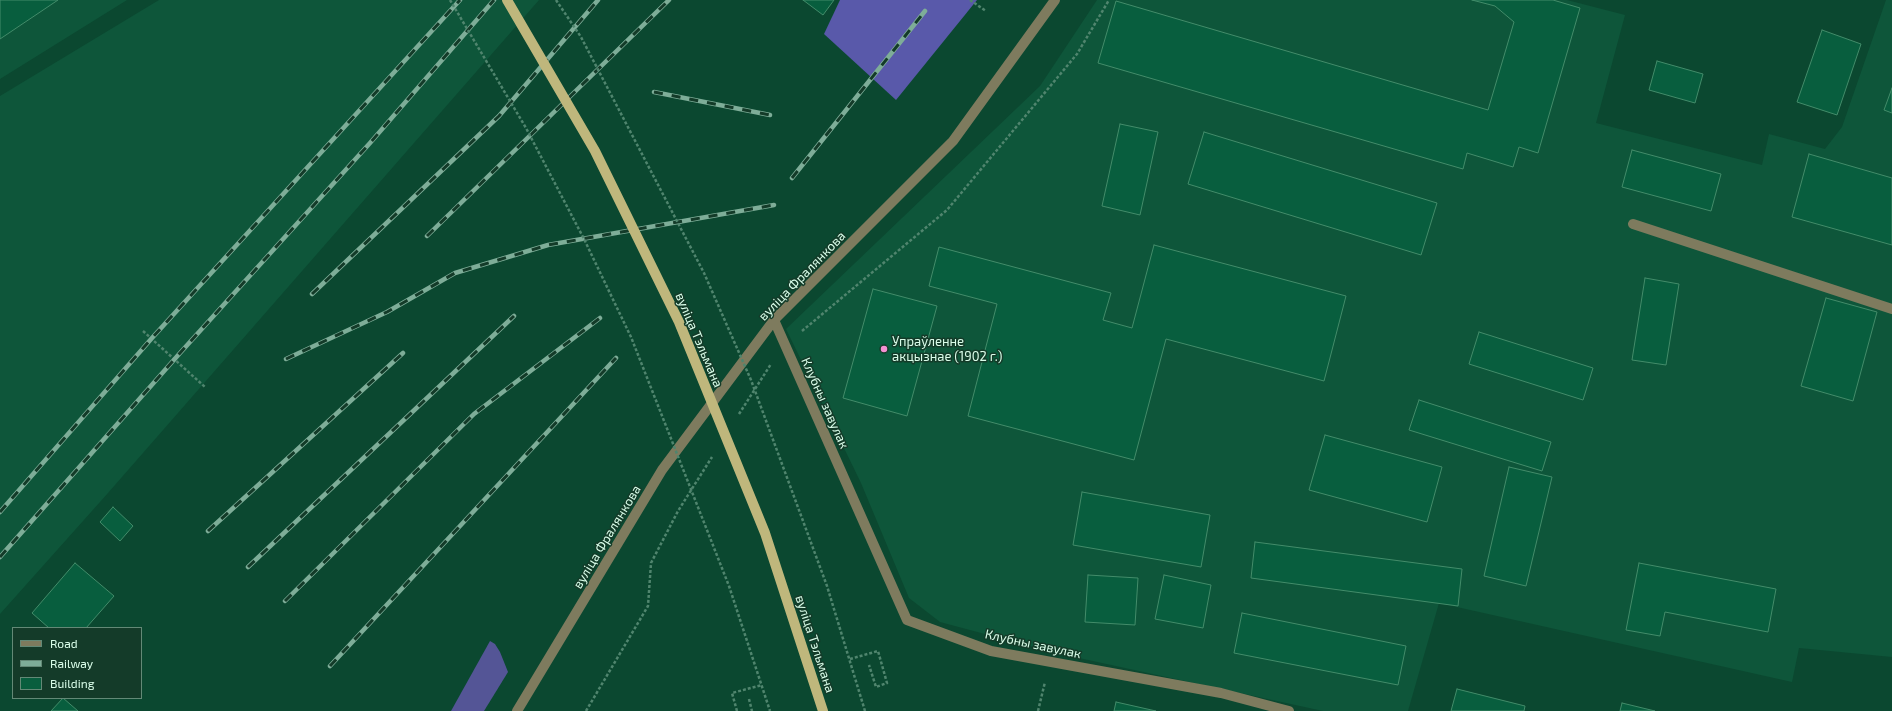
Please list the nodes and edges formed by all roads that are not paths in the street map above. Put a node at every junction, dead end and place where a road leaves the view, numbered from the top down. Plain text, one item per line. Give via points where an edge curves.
1 (507, 0) edge
2 (1055, 0) edge
3 (1633, 224) dead end
4 (1892, 309) edge
5 (774, 320) junction
6 (517, 711) edge
7 (823, 711) edge
8 (1289, 711) edge

1 - 7 main road, вуліца Тэльмана, bridge via 595,150 679,322 765,533
2 - 5 street, вуліца Фралянкова via 953,141
3 - 4 street
5 - 6 street, вуліца Фралянкова via 662,470
5 - 8 street, Клубны завулак via 907,620 991,651 1221,693

